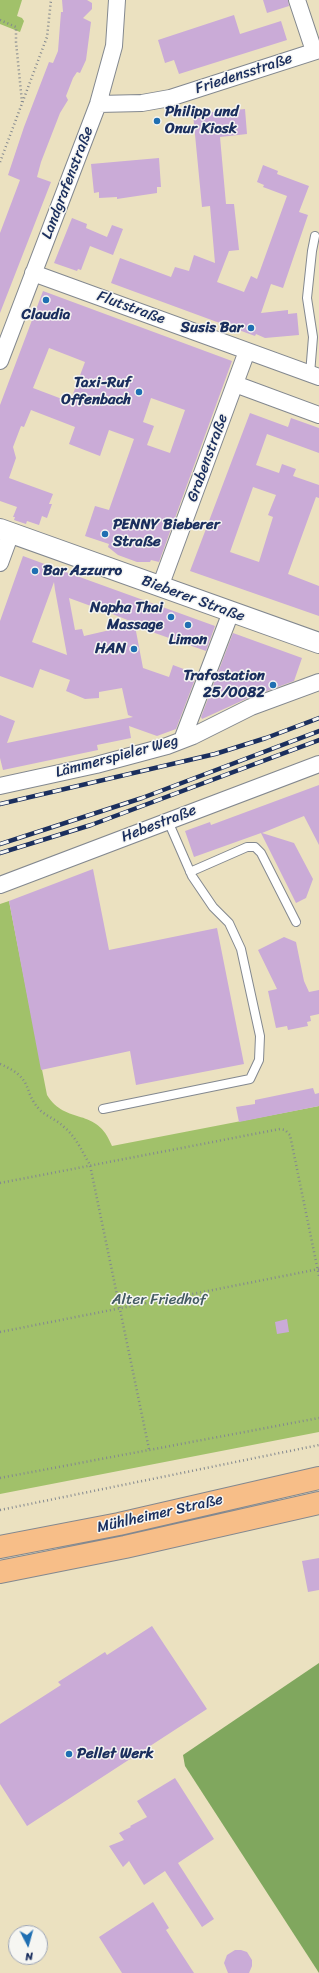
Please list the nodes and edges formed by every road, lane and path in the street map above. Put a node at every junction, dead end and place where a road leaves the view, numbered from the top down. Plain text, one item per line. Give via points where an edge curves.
1 (51, 0) edge
2 (117, 0) edge
3 (297, 0) edge
4 (0, 20) edge
5 (316, 50) edge
6 (22, 103) junction
7 (98, 104) junction
8 (0, 162) edge
9 (315, 236) dead end
10 (33, 273) junction
11 (247, 350) junction
12 (0, 362) edge
13 (315, 376) edge
14 (235, 384) junction
15 (319, 415) edge
16 (5, 531) edge
17 (0, 563) edge
18 (160, 587) junction
19 (230, 612) junction
20 (319, 643) edge
21 (319, 682) edge
22 (182, 740) junction
23 (319, 764) edge
24 (0, 786) edge
25 (168, 821) junction
26 (190, 872) junction
27 (0, 885) edge
28 (296, 922) dead end
29 (0, 1064) edge
30 (103, 1109) dead end
31 (90, 1165) junction
32 (0, 1183) edge
33 (318, 1270) edge
34 (319, 1276) edge
35 (119, 1308) junction
36 (0, 1332) edge
37 (319, 1418) edge
38 (319, 1445) edge
39 (149, 1449) junction
40 (0, 1478) edge
41 (319, 1478) edge
42 (319, 1503) edge
43 (0, 1510) edge
44 (0, 1548) edge
45 (0, 1572) edge

1 - 6 path via 47,37
2 - 7 street, Landgrafenstraße via 114,46
3 - 5 street
4 - 6 path via 16,27
5 - 7 street, Friedensstraße via 170,98 142,103
6 - 8 path
7 - 10 street, Landgrafenstraße
9 - 13 lane via 308,298
10 - 11 street, Flutstraße
10 - 12 street, Landgrafenstraße
11 - 13 street, Flutstraße
11 - 14 street, Grabenstraße
14 - 15 street
14 - 18 street, Grabenstraße
16 - 17 street
16 - 18 street, Bieberer Straße
18 - 19 street, Bieberer Straße
19 - 20 street, Bieberer Straße
19 - 22 street
21 - 22 street, Lämmerspieler Weg via 251,707
22 - 24 street, Lämmerspieler Weg via 96,765
23 - 25 street, Hebestraße
25 - 26 lane
25 - 27 street, Hebestraße
26 - 28 lane via 247,847 255,847 261,853
26 - 30 lane via 213,907 229,923 241,949 260,1036 259,1060 250,1079
29 - 31 path via 18,1072 40,1109 69,1132
31 - 32 path
31 - 33 path via 285,1130 290,1135
31 - 35 path
33 - 34 path
33 - 35 path
35 - 36 path
35 - 39 path
37 - 39 path
38 - 43 path
39 - 40 path
41 - 44 main road, Mühlheimer Straße via 119,1524
42 - 45 main road, Mühlheimer Straße via 126,1547

